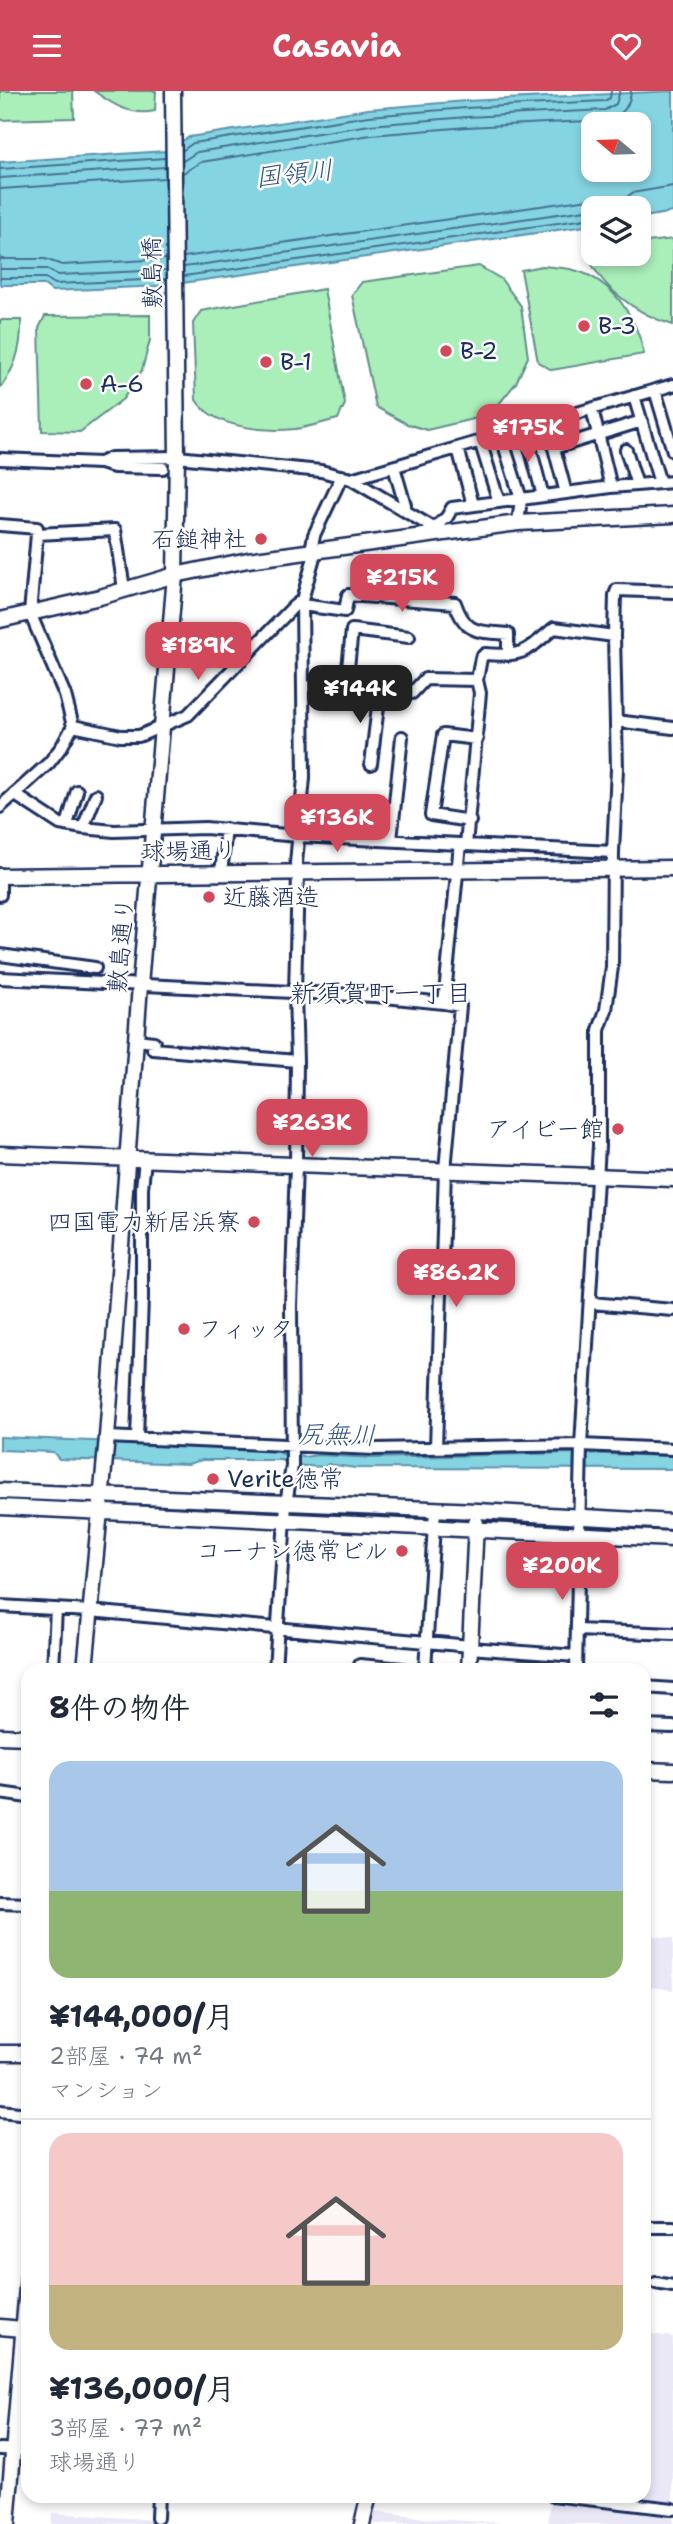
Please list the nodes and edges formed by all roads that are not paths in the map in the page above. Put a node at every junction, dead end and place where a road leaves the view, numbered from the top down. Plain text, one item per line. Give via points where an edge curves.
1 (173, 91) edge
2 (673, 385) edge
3 (655, 390) junction
4 (634, 396) junction
5 (592, 408) junction
6 (642, 421) junction
7 (547, 422) junction
8 (525, 428) junction
9 (598, 434) junction
10 (501, 435) junction
11 (480, 442) junction
12 (458, 448) junction
13 (554, 448) junction
14 (626, 450) dead end
15 (673, 451) edge
16 (177, 455) junction
17 (0, 459) edge
18 (100, 463) junction
19 (394, 467) junction
20 (163, 468) dead end
21 (346, 477) junction
22 (673, 482) edge
23 (660, 483) junction
24 (637, 485) junction
25 (611, 487) junction
26 (566, 493) junction
27 (544, 496) junction
28 (521, 499) junction
29 (499, 502) junction
30 (473, 505) junction
31 (404, 509) junction
32 (673, 515) edge
33 (518, 523) junction
34 (0, 525) edge
35 (439, 530) junction
36 (37, 534) junction
37 (314, 551) junction
38 (175, 575) junction
39 (124, 589) junction
40 (673, 592) edge
41 (302, 602) junction
42 (30, 614) junction
43 (0, 620) edge
44 (409, 636) dead end
45 (614, 636) junction
46 (508, 655) junction
47 (477, 680) junction
48 (303, 685) junction
49 (346, 687) junction
50 (380, 690) junction
51 (616, 721) junction
52 (163, 725) junction
53 (73, 726) junction
54 (673, 728) edge
55 (402, 737) dead end
56 (477, 739) junction
57 (371, 764) dead end
58 (77, 791) dead end
59 (14, 794) junction
60 (96, 795) dead end
61 (0, 805) edge
62 (470, 821) junction
63 (67, 825) junction
64 (83, 828) junction
65 (153, 829) junction
66 (226, 829) junction
67 (298, 836) junction
68 (391, 840) junction
69 (463, 844) junction
70 (613, 852) junction
71 (613, 868) junction
72 (673, 868) edge
73 (456, 870) junction
74 (221, 873) junction
75 (298, 873) junction
76 (150, 874) junction
77 (0, 875) edge
78 (0, 895) edge
79 (0, 955) edge
80 (95, 968) dead end
81 (0, 978) edge
82 (140, 985) junction
83 (295, 993) junction
84 (444, 1003) junction
85 (136, 1040) junction
86 (297, 1061) junction
87 (0, 1154) edge
88 (128, 1160) junction
89 (145, 1160) junction
90 (296, 1166) junction
91 (444, 1170) junction
92 (596, 1177) junction
93 (673, 1179) edge
94 (591, 1303) junction
95 (673, 1310) edge
96 (106, 1438) junction
97 (137, 1438) junction
98 (436, 1447) junction
99 (581, 1447) junction
100 (292, 1448) junction
101 (673, 1449) edge
102 (0, 1491) edge
103 (100, 1504) junction
104 (286, 1504) junction
105 (0, 1507) edge
106 (435, 1510) junction
107 (477, 1511) junction
108 (580, 1516) junction
109 (285, 1520) junction
110 (673, 1522) edge
111 (433, 1528) junction
112 (476, 1530) junction
113 (580, 1536) junction
114 (673, 1539) edge
115 (0, 1606) edge
116 (56, 1609) junction
117 (90, 1611) junction
118 (277, 1629) junction
119 (577, 1630) junction
120 (673, 1634) edge
121 (426, 1644) junction
122 (470, 1647) junction
123 (576, 1656) junction
124 (52, 1663) edge
125 (86, 1663) edge
126 (275, 1663) edge
127 (425, 1663) edge
128 (469, 1663) edge
129 (576, 1663) edge
130 (651, 1687) edge
131 (673, 1689) edge
132 (651, 1726) edge
133 (673, 1727) edge
134 (0, 1736) edge
135 (21, 1737) edge
136 (651, 1770) edge
137 (673, 1771) edge
138 (0, 1793) edge
139 (21, 1796) edge
140 (0, 1903) edge
141 (21, 1904) edge
142 (0, 2053) edge
143 (21, 2053) edge
144 (0, 2111) edge
145 (21, 2113) edge
146 (651, 2227) edge
147 (673, 2227) edge
148 (656, 2283) dead end
149 (673, 2286) edge
150 (0, 2327) edge
151 (21, 2329) edge
152 (21, 2356) edge
153 (14, 2450) edge
154 (158, 2503) edge
155 (367, 2503) edge
156 (621, 2503) edge
157 (4, 2508) edge
158 (673, 2509) edge
159 (157, 2518) dead end
160 (7, 2524) edge
161 (362, 2524) edge

1 - 16 street, 敷島橋
2 - 3 street
3 - 4 street
3 - 15 street
4 - 5 street
4 - 6 street
5 - 7 street
5 - 9 street
6 - 9 street
6 - 23 street
7 - 8 street
7 - 13 street
8 - 10 street
8 - 27 street
9 - 13 street
9 - 25 street
10 - 11 street
10 - 28 street
11 - 12 street
11 - 29 street
12 - 19 street
12 - 30 street
13 - 26 street
14 - 24 street
16 - 18 street via 111,458
16 - 21 street
16 - 38 street, 敷島通り
17 - 18 street
18 - 20 street
19 - 21 street
19 - 31 street
21 - 31 street
21 - 37 street via 314,535
22 - 23 street
23 - 24 street
24 - 25 street
25 - 26 street
26 - 27 street
27 - 28 street
28 - 29 street
28 - 33 street
29 - 30 street
30 - 35 street via 452,508
31 - 35 street
32 - 33 street
33 - 35 street
34 - 36 street via 37,528
35 - 37 street
36 - 39 street via 115,530
36 - 42 street
37 - 38 street
37 - 41 street
38 - 39 street
38 - 52 street, 敷島通り
39 - 42 street
40 - 45 street via 617,590
41 - 46 street via 345,611 348,595 455,603 461,620 472,629 508,634
41 - 48 street
41 - 52 street via 188,715
42 - 43 street
42 - 53 street via 65,695
44 - 49 street via 352,630
45 - 46 street via 554,628 523,652
45 - 51 street
46 - 47 street via 485,653
47 - 50 street via 425,679 412,693
47 - 56 street
48 - 49 street
48 - 67 street via 304,778
49 - 50 street
50 - 57 street
51 - 54 street
51 - 70 street
52 - 53 street via 148,733 121,736
52 - 65 street, 敷島通り
53 - 59 street via 49,764
55 - 68 street
56 - 62 street
56 - 62 street via 443,735 431,815
58 - 63 street
59 - 61 street
59 - 63 street
60 - 64 street
62 - 69 street
63 - 64 street
64 - 65 street
65 - 66 street
65 - 76 street, 敷島通り
66 - 67 street
66 - 74 street
67 - 68 street
67 - 75 street
68 - 69 street
69 - 70 street
69 - 73 street
70 - 71 street
71 - 72 street, 球場通り
71 - 73 street, 球場通り
71 - 92 street via 612,967 599,1030
73 - 75 street, 球場通り
73 - 84 street
74 - 75 street, 球場通り
74 - 76 street, 球場通り
75 - 83 street
76 - 77 street, 球場通り
76 - 82 street, 敷島通り
77 - 78 street
79 - 80 street
81 - 82 street
82 - 83 street
82 - 85 street, 敷島通り
83 - 84 street
83 - 86 street
84 - 91 street via 460,1006
85 - 86 street via 153,1042 153,1049
85 - 88 street, 敷島通り
86 - 90 street
87 - 88 street
88 - 89 street
88 - 96 street, 敷島通り
89 - 90 street
89 - 97 street
90 - 91 street
90 - 100 street
91 - 92 street
91 - 98 street
92 - 93 street
92 - 94 street
94 - 95 street
94 - 99 street
96 - 97 street
96 - 103 street, 敷島通り
97 - 100 street
98 - 99 street
98 - 100 street
99 - 101 street
99 - 108 street
100 - 104 street
102 - 103 street
103 - 104 street
103 - 105 street
103 - 109 street
103 - 117 street
104 - 106 street
104 - 109 street
106 - 107 street
106 - 111 street
107 - 108 street
107 - 112 street
108 - 110 street
108 - 113 street
109 - 111 street
109 - 118 street
111 - 112 street
111 - 121 street
112 - 113 street
112 - 122 street
113 - 114 street
113 - 119 street
115 - 116 street
116 - 117 street
116 - 124 street
117 - 118 street
117 - 125 street
118 - 121 street
118 - 126 street
119 - 120 street
119 - 123 street
121 - 122 street
121 - 127 street
122 - 123 street
122 - 128 street
123 - 129 street
130 - 131 street
132 - 133 street
134 - 135 street
136 - 137 street
138 - 139 street
140 - 141 street
142 - 143 street
144 - 145 street
146 - 147 street
148 - 149 street
150 - 151 street
152 - 153 street
153 - 157 street
154 - 159 street
155 - 161 street
156 - 158 street
157 - 160 street

